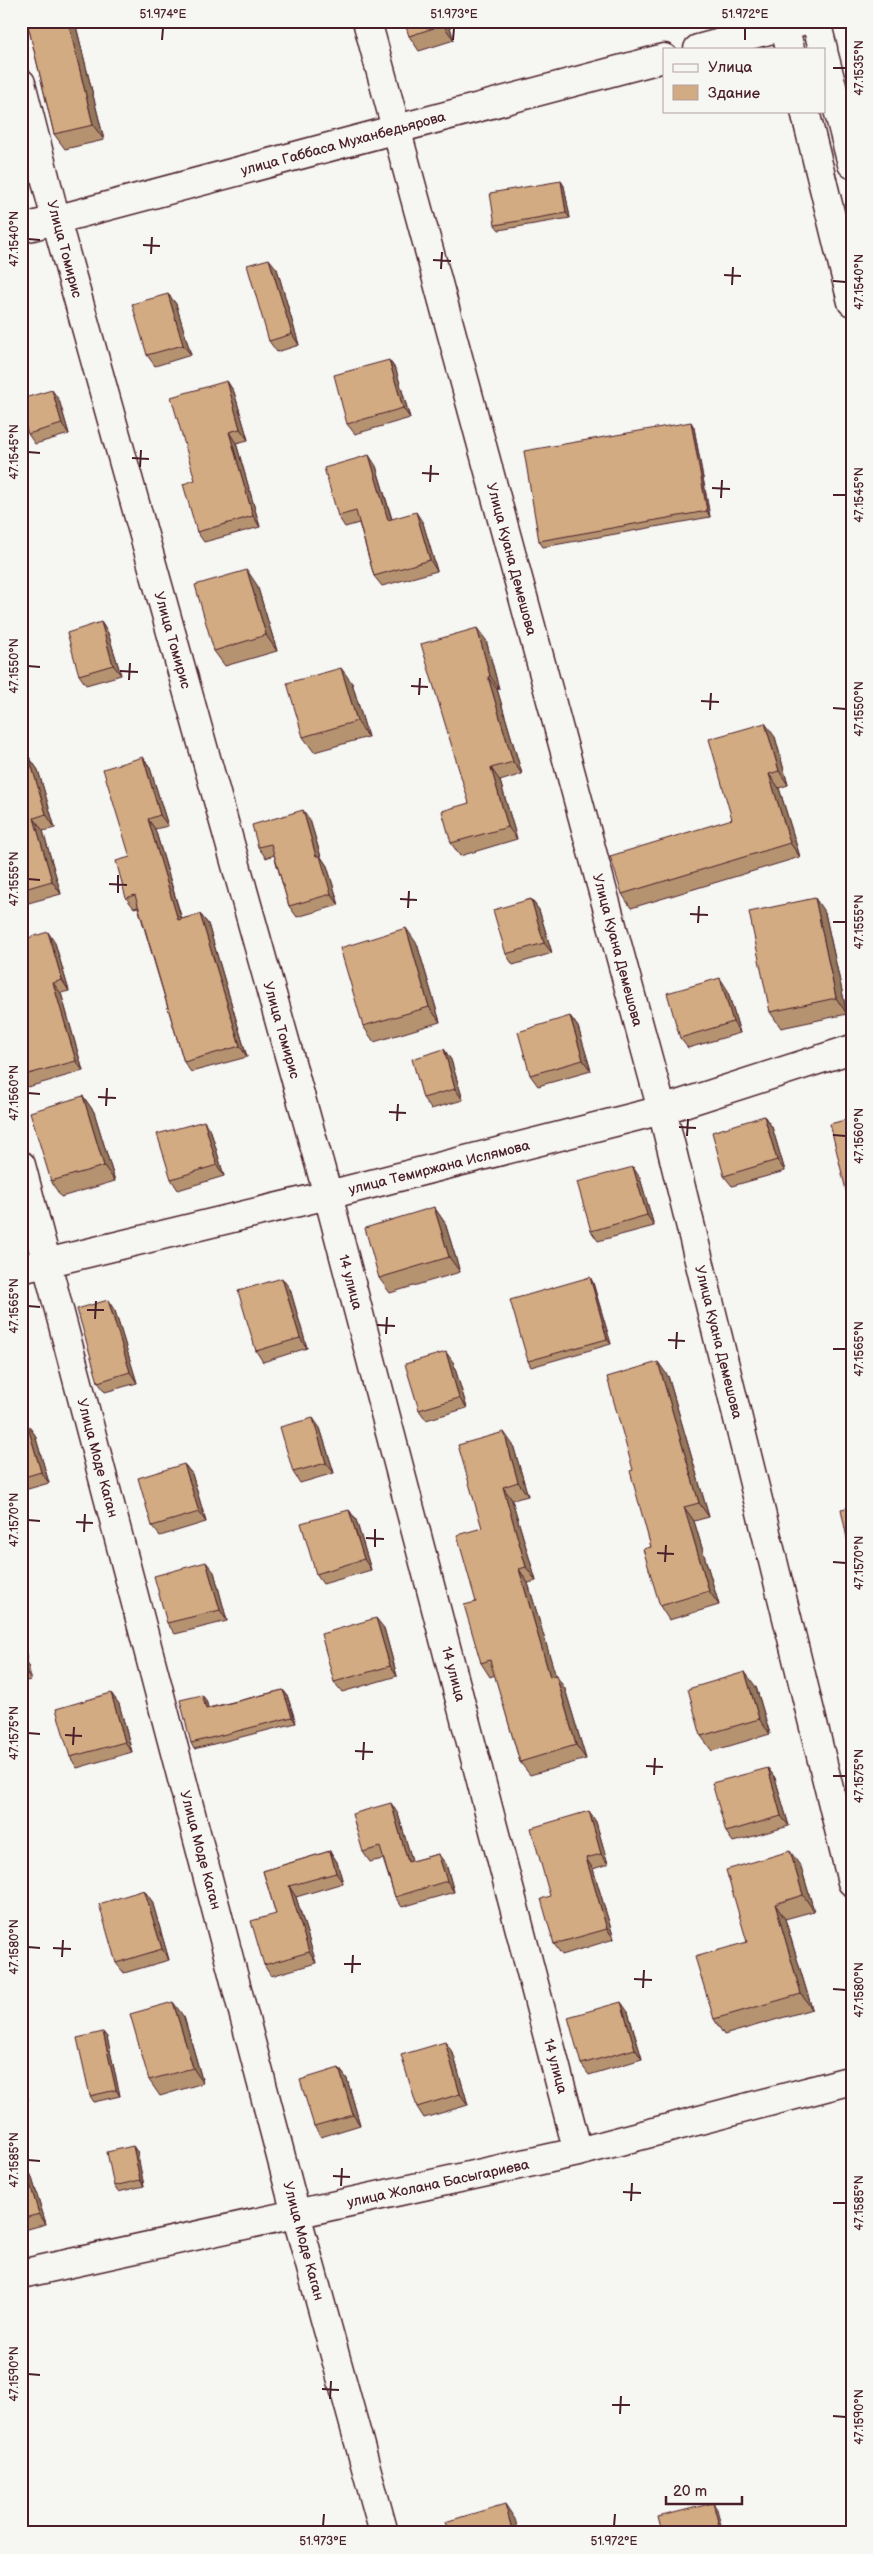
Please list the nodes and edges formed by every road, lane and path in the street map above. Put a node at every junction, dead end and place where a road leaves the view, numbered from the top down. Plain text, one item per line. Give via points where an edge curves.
1 (367, 21) edge
2 (816, 21) edge
3 (790, 29) edge
4 (703, 48) edge
5 (823, 48) edge
6 (663, 58) edge
7 (826, 63) edge
8 (21, 83) edge
9 (805, 112) edge
10 (396, 128) junction
11 (852, 164) edge
12 (56, 220) junction
13 (21, 229) edge
14 (852, 302) edge
15 (852, 1049) edge
16 (662, 1110) junction
17 (21, 1165) edge
18 (328, 1195) junction
19 (34, 1266) edge
20 (852, 1882) edge
21 (852, 2080) edge
22 (578, 2152) junction
23 (296, 2214) junction
24 (21, 2274) edge
25 (384, 2533) edge

1 - 10 street, Улица Куана Демешова
2 - 5 street
3 - 4 street
6 - 10 street, улица Габбаса Муханбедьярова
7 - 11 street
8 - 12 street, Улица Томирис
9 - 14 street
10 - 12 street, улица Габбаса Муханбедьярова
10 - 16 street, Улица Куана Демешова
12 - 13 street, улица Габбаса Муханбедьярова
12 - 18 street, Улица Томирис
15 - 16 street, улица Темиржана Ислямова
16 - 18 street, улица Темиржана Ислямова
16 - 20 street, Улица Куана Демешова
17 - 19 street, Улица Моде Каган
18 - 19 street, улица Темиржана Ислямова
18 - 22 street, 14 улица
19 - 23 street, Улица Моде Каган
21 - 22 street, улица Жолана Басыгариева
22 - 23 street, улица Жолана Басыгариева
23 - 24 street, улица Жолана Басыгариева
23 - 25 street, Улица Моде Каган

